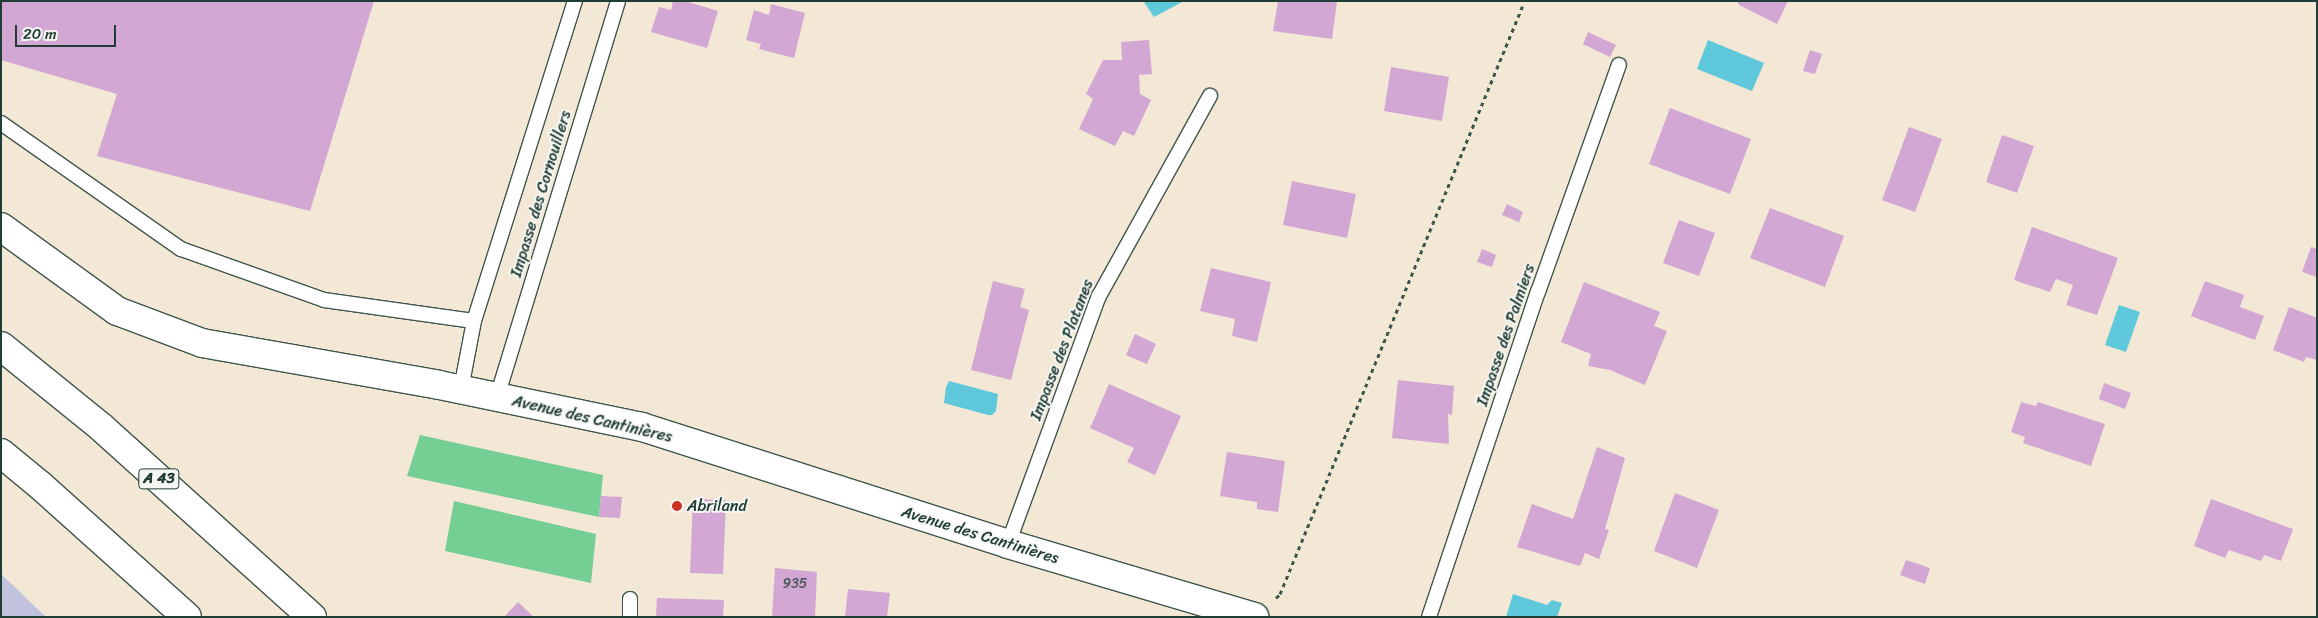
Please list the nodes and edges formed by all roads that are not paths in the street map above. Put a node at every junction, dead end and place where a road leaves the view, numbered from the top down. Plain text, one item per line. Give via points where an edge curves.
1 (575, 1) edge
2 (618, 1) edge
3 (1619, 65) dead end
4 (1210, 96) dead end
5 (1, 123) edge
6 (1, 228) edge
7 (474, 321) junction
8 (1, 346) edge
9 (461, 389) junction
10 (497, 397) junction
11 (1, 453) edge
12 (1008, 544) junction
13 (630, 599) dead end
14 (187, 617) edge
15 (312, 617) edge
16 (630, 617) edge
17 (1254, 617) edge
18 (1429, 617) edge

1 - 7 lane
2 - 10 lane, Impasse des Cornouillers
3 - 18 lane, Impasse des Palmiers via 1538,292
4 - 12 lane, Impasse des Platanes via 1099,296
5 - 7 lane via 181,249 324,300
6 - 9 main road, Avenue des Cantinières via 117,311 202,343
7 - 9 lane
8 - 15 main road, A 43 via 101,427
9 - 10 main road, Avenue des Cantinières
10 - 12 main road, Avenue des Cantinières via 642,427
11 - 14 main road
12 - 17 main road, Avenue des Cantinières
13 - 16 lane

